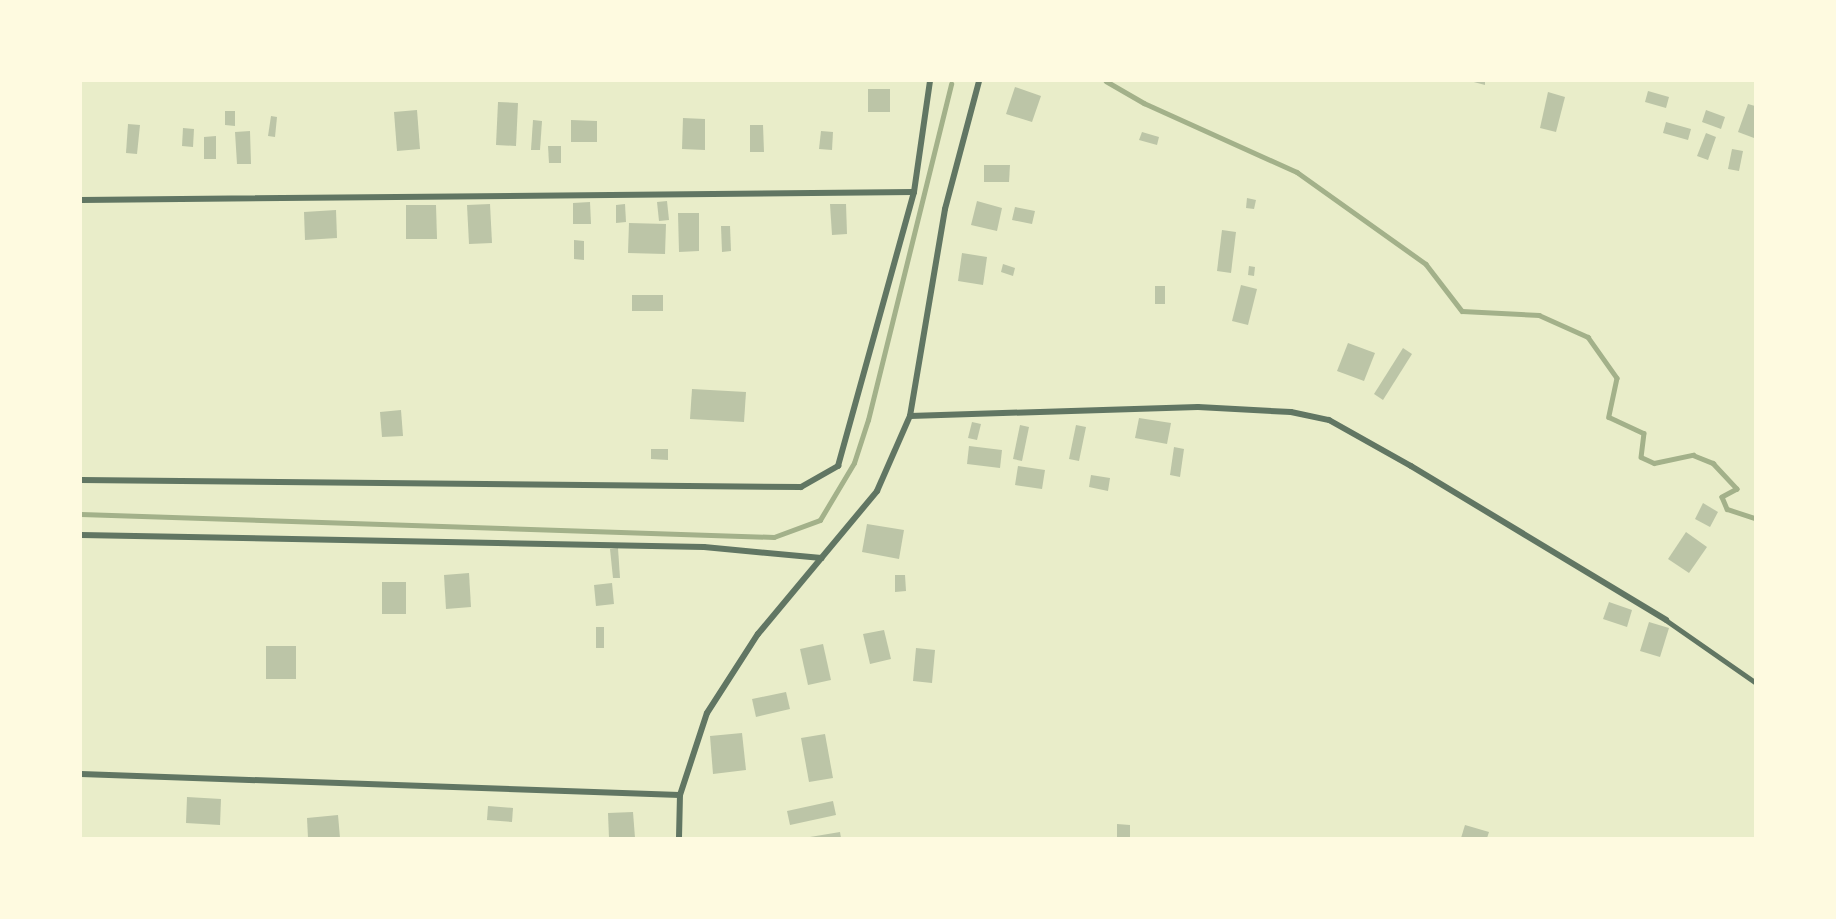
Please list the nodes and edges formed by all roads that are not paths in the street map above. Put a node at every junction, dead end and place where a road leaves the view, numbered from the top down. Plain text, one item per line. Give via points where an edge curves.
1 (930, 81) edge
2 (979, 81) edge
3 (914, 192) junction
4 (81, 200) edge
5 (910, 416) junction
6 (81, 480) edge
7 (81, 535) edge
8 (821, 558) junction
9 (1666, 620) joint
10 (1755, 682) edge
11 (81, 774) edge
12 (680, 795) junction
13 (679, 838) edge

1 - 3 street
2 - 5 street via 945,208
3 - 4 street
3 - 6 street via 838,466 801,487
5 - 8 street via 877,491
5 - 9 street via 1198,407 1291,411 1329,420
7 - 8 street via 704,547
8 - 12 street via 758,634 706,713
9 - 10 lane
11 - 12 street
12 - 13 street

